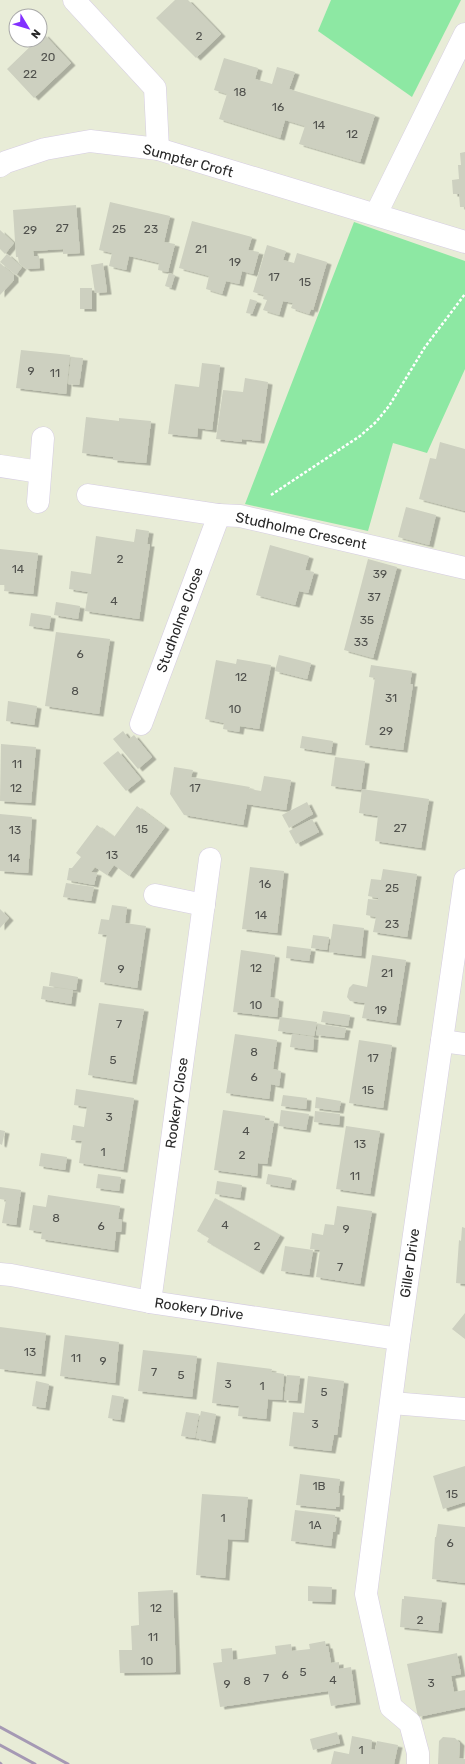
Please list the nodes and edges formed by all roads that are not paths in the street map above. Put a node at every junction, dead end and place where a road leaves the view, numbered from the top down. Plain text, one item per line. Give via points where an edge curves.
1 (74, 0) edge
2 (465, 34) edge
3 (158, 150) junction
4 (0, 166) edge
5 (376, 214) junction
6 (465, 242) edge
7 (43, 438) dead end
8 (0, 466) edge
9 (40, 472) junction
10 (88, 495) dead end
11 (38, 502) dead end
12 (219, 515) junction
13 (465, 568) edge
14 (141, 724) dead end
15 (210, 859) dead end
16 (465, 880) edge
17 (155, 896) dead end
18 (204, 905) junction
19 (442, 1041) junction
20 (465, 1044) edge
21 (0, 1274) edge
22 (150, 1302) junction
23 (399, 1339) junction
24 (392, 1403) junction
25 (465, 1409) edge
26 (418, 1764) edge

1 - 3 street via 155,88
2 - 5 street
3 - 4 street, Sumpter Croft via 90,141 45,149
3 - 5 street, Sumpter Croft
5 - 6 street, Sumpter Croft
7 - 9 street
8 - 9 street
9 - 11 street
10 - 12 street, Studholme Crescent
12 - 13 street, Studholme Crescent via 240,516
12 - 14 street, Studholme Close
15 - 18 street, Rookery Close
16 - 19 street, Giller Drive
17 - 18 street
18 - 22 street, Rookery Close
19 - 20 street
19 - 23 street, Giller Drive
21 - 22 street, Rookery Drive
22 - 23 street, Rookery Drive
23 - 24 street, Giller Drive
24 - 25 street
24 - 26 street, Giller Drive via 366,1594 391,1707 410,1723

